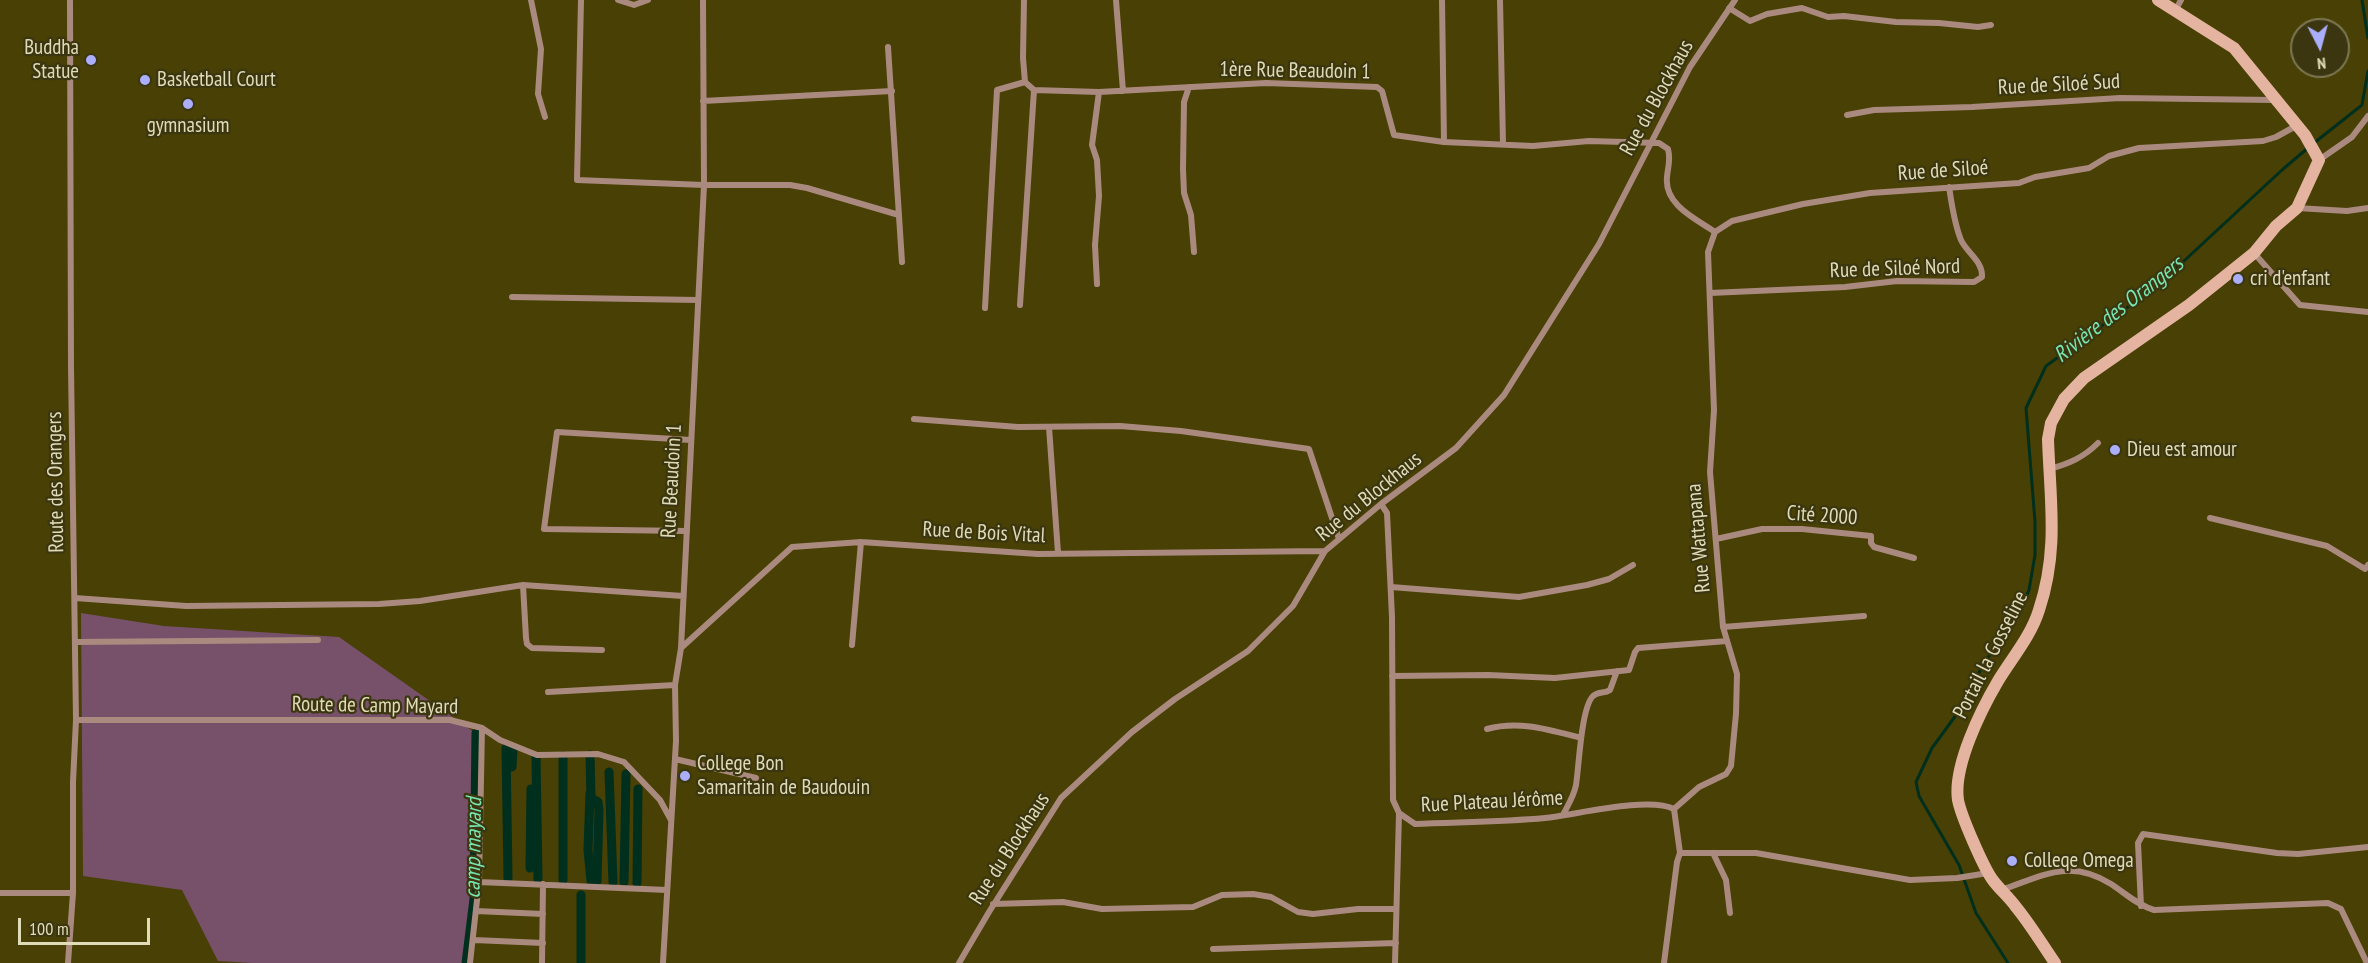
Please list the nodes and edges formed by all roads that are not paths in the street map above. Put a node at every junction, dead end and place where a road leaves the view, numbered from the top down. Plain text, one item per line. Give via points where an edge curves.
1 (70, 0) edge
2 (531, 0) edge
3 (581, 0) edge
4 (618, 0) edge
5 (648, 0) edge
6 (703, 0) edge
7 (1024, 0) edge
8 (1116, 0) edge
9 (1442, 0) edge
10 (1500, 0) edge
11 (1735, 0) edge
12 (2158, 0) edge
13 (2178, 5) edge
14 (1730, 8) junction
15 (1991, 25) dead end
16 (888, 46) dead end
17 (1025, 82) junction
18 (1189, 87) junction
19 (1034, 90) junction
20 (892, 91) junction
21 (1123, 91) junction
22 (1099, 92) junction
23 (2275, 100) junction
24 (703, 101) junction
25 (1846, 115) dead end
26 (2368, 116) edge
27 (545, 117) dead end
28 (2301, 130) junction
29 (1444, 142) junction
30 (1650, 143) junction
31 (1503, 144) junction
32 (2317, 157) junction
33 (704, 185) junction
34 (1949, 187) junction
35 (2297, 208) junction
36 (2368, 208) edge
37 (899, 215) junction
38 (1715, 232) junction
39 (1194, 252) dead end
40 (2254, 253) junction
41 (902, 262) dead end
42 (1097, 284) dead end
43 (1710, 293) junction
44 (512, 297) dead end
45 (698, 300) junction
46 (1020, 305) dead end
47 (985, 308) dead end
48 (2368, 312) edge
49 (914, 419) dead end
50 (1049, 427) junction
51 (691, 440) junction
52 (2098, 443) dead end
53 (2049, 470) junction
54 (1381, 504) junction
55 (2210, 518) dead end
56 (687, 531) junction
57 (1339, 539) junction
58 (1716, 539) junction
59 (861, 542) junction
60 (1324, 551) junction
61 (1058, 553) junction
62 (1914, 558) dead end
63 (1633, 565) dead end
64 (2368, 566) edge
65 (523, 585) junction
66 (1391, 587) junction
67 (683, 596) junction
68 (75, 598) junction
69 (1864, 616) dead end
70 (1723, 627) junction
71 (318, 640) dead end
72 (1727, 641) junction
73 (75, 642) junction
74 (852, 645) dead end
75 (681, 648) junction
76 (602, 650) dead end
77 (1617, 671) junction
78 (1392, 676) junction
79 (675, 685) junction
80 (548, 692) dead end
81 (76, 720) junction
82 (482, 728) junction
83 (1487, 729) dead end
84 (1581, 738) junction
85 (675, 759) junction
86 (756, 778) dead end
87 (1674, 809) junction
88 (1399, 813) junction
89 (1563, 815) junction
90 (671, 821) junction
91 (2368, 847) edge
92 (1680, 853) junction
93 (1713, 853) junction
94 (1989, 873) junction
95 (479, 882) junction
96 (543, 884) junction
97 (666, 890) junction
98 (2001, 890) junction
99 (0, 893) edge
100 (73, 893) junction
101 (993, 904) junction
102 (2141, 906) junction
103 (1396, 909) junction
104 (476, 911) junction
105 (543, 914) junction
106 (1730, 914) dead end
107 (474, 940) junction
108 (543, 943) junction
109 (1395, 943) junction
110 (1213, 949) dead end
111 (68, 963) edge
112 (470, 963) edge
113 (543, 963) edge
114 (663, 963) edge
115 (959, 963) edge
116 (1395, 963) edge
117 (1664, 963) edge
118 (2055, 963) edge
119 (2367, 963) edge

1 - 68 street, Route des Orangers
2 - 27 street via 540,48 538,94
3 - 33 street via 577,180
4 - 5 street via 634,4
6 - 24 street, Rue Beaudoin 1
7 - 17 street
8 - 21 street
9 - 29 street
10 - 31 street
11 - 14 street, Rue du Blockhaus
12 - 13 street
13 - 23 street via 2234,48
14 - 15 street via 1750,21 1802,8 1828,17
14 - 30 street, Rue du Blockhaus via 1690,67
16 - 20 street
17 - 19 street
17 - 47 street via 997,90
18 - 21 street, 1ère Rue Beaudoin 1
18 - 29 street, 1ère Rue Beaudoin 1 via 1266,83 1377,87 1382,91 1394,135
18 - 39 street via 1184,102 1183,169
19 - 22 street, 1ère Rue Beaudoin 1
19 - 46 street
20 - 24 street
20 - 37 street
21 - 22 street, 1ère Rue Beaudoin 1
22 - 42 street via 1092,145 1099,196
23 - 25 street, Rue de Siloé Sud via 2120,98 1874,110
23 - 28 street
24 - 33 street, Rue Beaudoin 1
26 - 32 street via 2352,137
28 - 32 street
28 - 34 street, Rue de Siloé via 2263,141 2139,148 2109,156 2089,168 2019,183
29 - 31 street, 1ère Rue Beaudoin 1
30 - 31 street, 1ère Rue Beaudoin 1
30 - 38 street via 1659,142 1668,149 1669,195 1680,208
30 - 54 street, Rue du Blockhaus via 1599,244 1504,395 1456,448
32 - 35 street, Portail la Gosseline
33 - 37 street via 790,185
33 - 45 street, Rue Beaudoin 1
34 - 38 street, Rue de Siloé via 1870,193 1803,204 1732,221
34 - 43 street, Rue de Siloé Nord via 1962,243 1983,270 1982,277 1974,282 1897,281
35 - 36 street
35 - 40 street, Portail la Gosseline
37 - 41 street
38 - 43 street, Rue Wattapana via 1708,252
40 - 48 street via 2300,305
40 - 53 street, Portail la Gosseline via 2189,306 2084,378 2064,399 2051,423
43 - 58 street, Rue Wattapana via 1714,410 1710,472
44 - 45 street
45 - 51 street, Rue Beaudoin 1
49 - 50 street
50 - 57 street via 1170,430 1310,449
50 - 61 street
51 - 56 street, Rue Beaudoin 1
51 - 56 street via 557,432 544,528
52 - 53 street via 2086,455
53 - 94 street, Portail la Gosseline via 2053,549 2038,613 1998,682 1959,770 1958,801
54 - 57 street, Rue du Blockhaus
54 - 66 street, Rue Plateau Jérôme via 1387,513
55 - 64 street via 2328,546 2365,569
56 - 67 street, Rue Beaudoin 1
57 - 60 street, Rue du Blockhaus
58 - 62 street, Cité 2000 via 1761,530 1802,529 1871,536 1874,548
58 - 70 street, Rue Wattapana
59 - 61 street, Rue de Bois Vital
59 - 74 street
59 - 75 street, Rue de Bois Vital via 792,547
60 - 61 street, Rue de Bois Vital
60 - 101 street, Rue du Blockhaus via 1293,606 1248,651 1132,732 1061,798
63 - 66 street via 1609,579 1519,597
65 - 67 street
65 - 68 street via 379,604 186,606
65 - 76 street via 527,644 532,648
66 - 78 street, Rue Plateau Jérôme
67 - 75 street, Rue Beaudoin 1
68 - 73 street, Route des Orangers
69 - 70 street
70 - 72 street, Rue Wattapana
71 - 73 street
72 - 77 street via 1638,648 1629,670
72 - 87 street, Rue Wattapana via 1737,674 1731,766 1726,774 1699,787
73 - 81 street, Route des Orangers
75 - 79 street, Rue Beaudoin 1
77 - 78 street via 1555,678
77 - 84 street via 1610,690 1590,700
78 - 88 street, Rue Plateau Jérôme via 1393,800
79 - 80 street
79 - 85 street, Rue Beaudoin 1
81 - 82 street, Route de Camp Mayard via 450,720
81 - 100 street, Route des Orangers
82 - 90 street, Route de Camp Mayard via 537,755 598,754 624,762 660,801
82 - 95 street
83 - 84 street via 1520,724
84 - 89 street via 1576,785
85 - 86 street
85 - 90 street, Rue Beaudoin 1
87 - 89 street, Rue Plateau Jérôme via 1629,806
87 - 92 street
88 - 89 street, Rue Plateau Jérôme via 1414,824
88 - 103 street
90 - 97 street, Rue Beaudoin 1
91 - 102 street via 2277,853 2143,834 2138,843
92 - 93 street
92 - 117 street
93 - 94 street via 1756,853 1910,880
93 - 106 street via 1726,880
94 - 98 street, Portail la Gosseline
95 - 96 street
95 - 104 street
96 - 97 street
96 - 105 street
97 - 114 street, Rue Beaudoin 1
98 - 102 street via 2066,869 2080,870 2099,877
98 - 118 street, Portail la Gosseline
99 - 100 street
100 - 111 street, Route des Orangers
101 - 103 street via 1063,902 1102,909 1193,907 1222,895 1253,894 1313,914
101 - 115 street, Rue du Blockhaus
102 - 119 street via 2154,910 2328,903 2342,909
103 - 109 street
104 - 105 street
104 - 107 street
105 - 108 street
107 - 108 street
107 - 112 street
108 - 113 street
109 - 110 street
109 - 116 street

